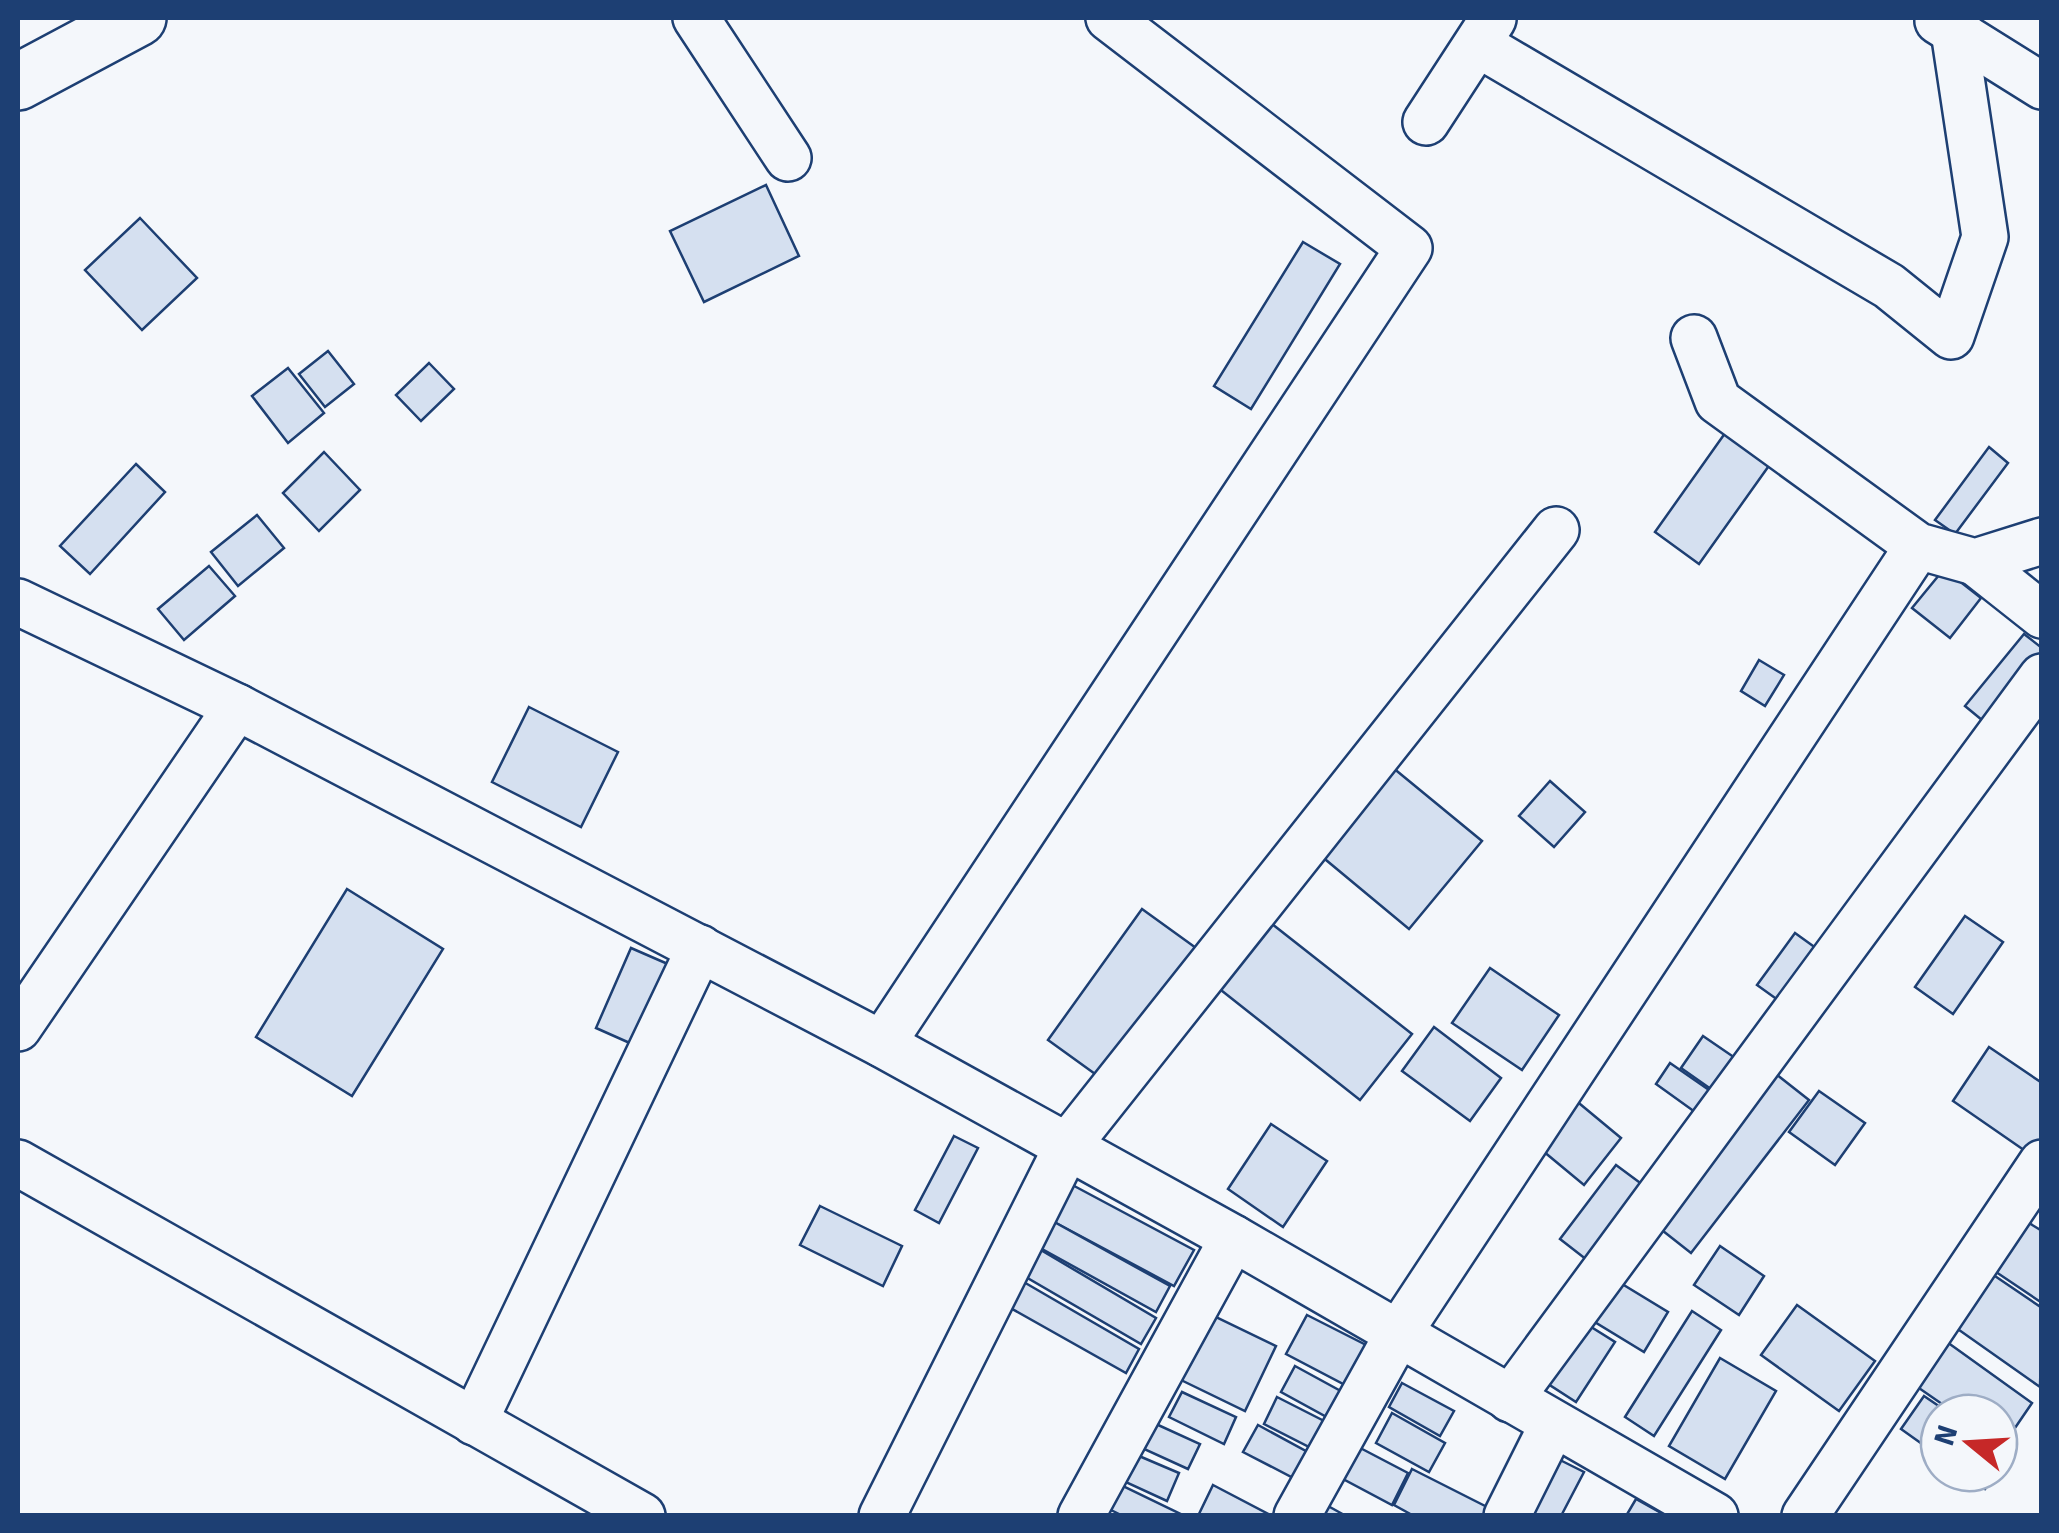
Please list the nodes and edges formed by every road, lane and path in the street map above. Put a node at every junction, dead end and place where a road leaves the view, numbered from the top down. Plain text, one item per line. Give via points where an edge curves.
1 (58, 18) edge
2 (138, 18) edge
3 (696, 18) edge
4 (1109, 18) edge
5 (1948, 22) edge
6 (1486, 31) edge
7 (18, 40) edge
8 (18, 82) edge
9 (2042, 86) edge
10 (1426, 122) dead end
11 (788, 158) dead end
12 (1694, 338) dead end
13 (1556, 530) dead end
14 (2042, 540) edge
15 (1918, 546) junction
16 (1976, 562) junction
17 (18, 602) edge
18 (2042, 614) edge
19 (2042, 676) edge
20 (236, 707) junction
21 (700, 948) junction
22 (18, 1028) edge
23 (882, 1044) junction
24 (1068, 1145) junction
25 (2042, 1162) edge
26 (18, 1163) edge
27 (1233, 1238) junction
28 (1398, 1334) junction
29 (1510, 1398) junction
30 (474, 1422) junction
31 (1553, 1424) junction
32 (642, 1516) edge
33 (882, 1516) edge
34 (1081, 1516) edge
35 (1298, 1516) edge
36 (1506, 1516) edge
37 (1715, 1516) edge
38 (1805, 1516) edge

1 - 7 main road
2 - 8 main road
3 - 11 street
4 - 23 street via 1409,248
5 - 6 street via 1985,237 1951,336 1889,286
5 - 9 street
6 - 10 street
12 - 15 street via 1718,401
13 - 24 street
14 - 16 street
15 - 16 street
15 - 28 street
16 - 18 street
17 - 20 street
19 - 29 street
20 - 21 street
20 - 22 street
21 - 23 street
21 - 30 street
23 - 24 street
24 - 27 street
24 - 33 street
25 - 38 street
26 - 30 street
27 - 28 street
27 - 34 street
28 - 29 street
28 - 35 street
29 - 31 street
30 - 32 street
31 - 36 street
31 - 37 street

